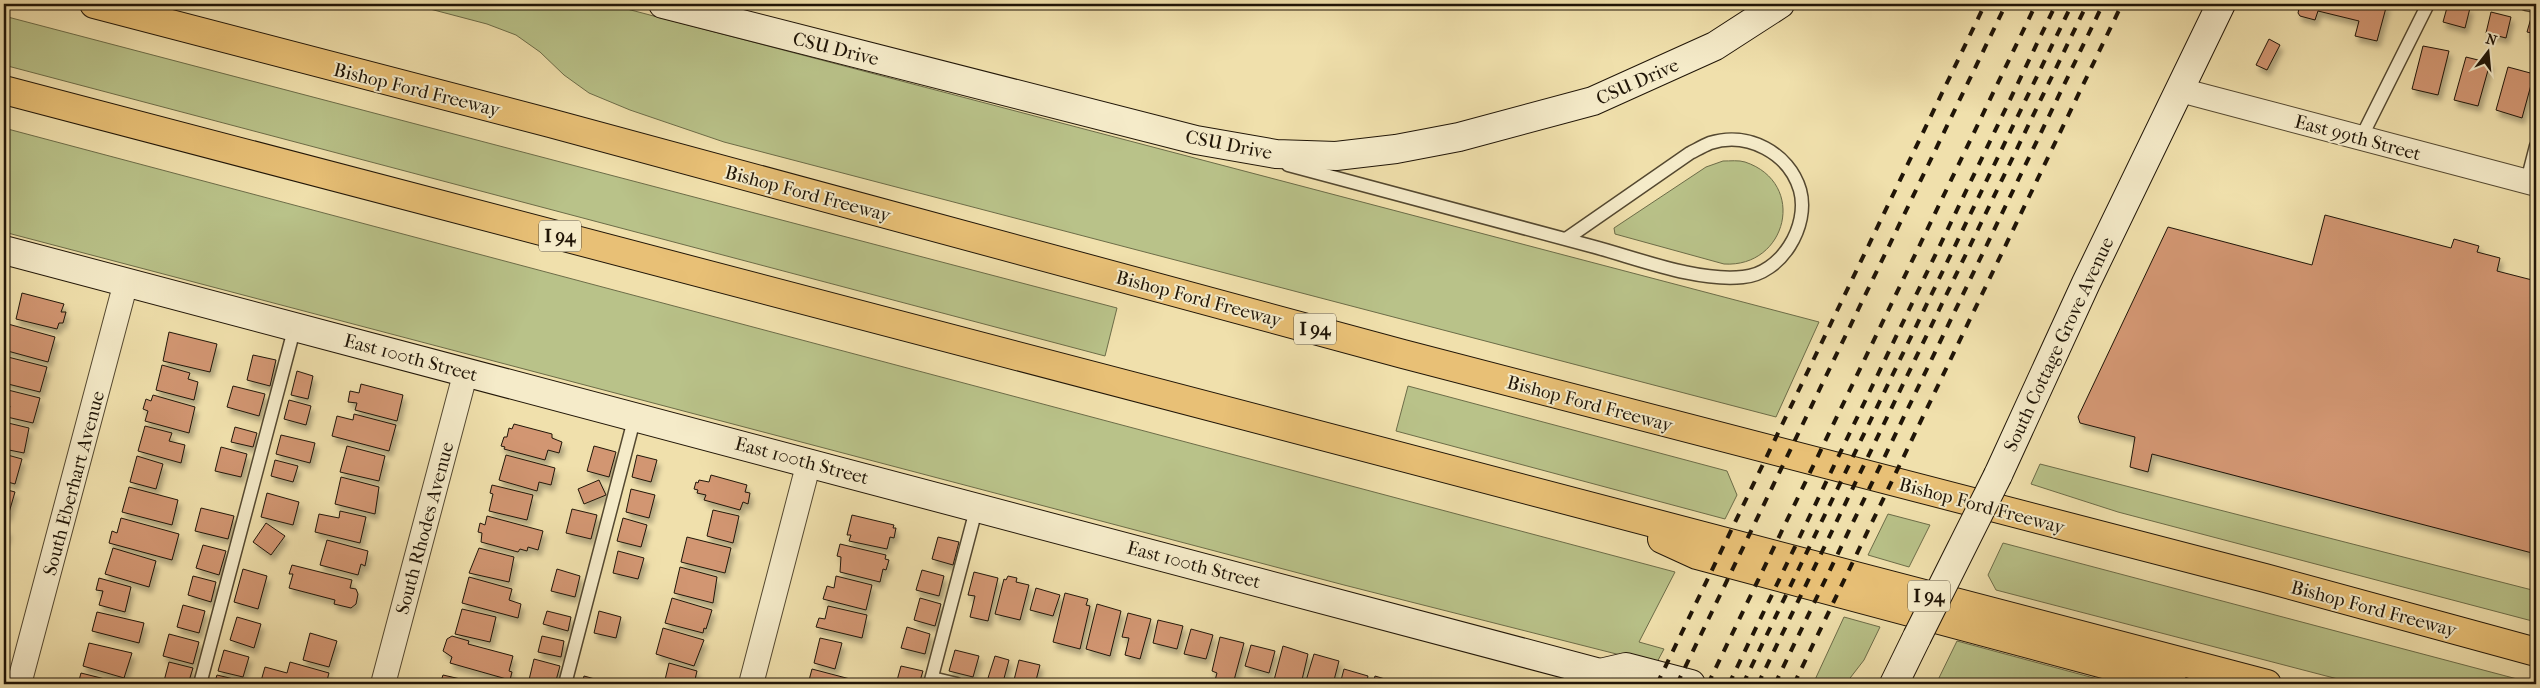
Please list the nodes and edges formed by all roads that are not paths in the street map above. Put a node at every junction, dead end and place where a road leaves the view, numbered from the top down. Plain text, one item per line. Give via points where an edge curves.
1 (94, 4) edge
2 (1780, 4) edge
3 (2221, 4) edge
4 (2428, 4) edge
5 (2526, 4) edge
6 (676, 5) edge
7 (2536, 6) edge
8 (4, 90) edge
9 (2180, 90) junction
10 (2361, 138) junction
11 (1196, 140) junction
12 (2536, 146) edge
13 (2532, 182) edge
14 (1566, 240) junction
15 (4, 250) edge
16 (126, 282) junction
17 (295, 326) junction
18 (466, 372) junction
19 (635, 416) junction
20 (809, 462) junction
21 (977, 506) junction
22 (1592, 508) junction
23 (2536, 652) edge
24 (1604, 680) edge
25 (931, 681) edge
26 (20, 684) edge
27 (200, 684) edge
28 (383, 684) edge
29 (565, 684) edge
30 (751, 684) edge
31 (957, 684) edge
32 (1691, 684) edge
33 (1894, 684) edge
34 (2173, 684) edge
35 (2266, 684) edge

1 - 23 highway, Bishop Ford Freeway / I 94 via 550,123 1403,354 2265,578
2 - 11 street, CSU Drive via 1714,46 1592,101 1459,137 1396,150 1336,156 1276,154
3 - 9 street, South Cottage Grove Avenue
4 - 10 lane
5 - 7 lane
6 - 11 street, CSU Drive
8 - 22 highway, I 94
9 - 10 street, East 99th Street
9 - 33 street, South Cottage Grove Avenue, bridge via 1998,475
10 - 13 street, East 99th Street
11 - 14 lane
12 - 13 lane
14 - 14 lane via 1694,274 1744,277 1766,270 1795,237 1801,218 1802,197 1796,176 1785,161 1769,150 1750,141 1710,143 1690,153
15 - 16 street, East 100th Street
16 - 17 street, East 100th Street
16 - 26 street, South Eberhart Avenue
17 - 18 street, East 100th Street
17 - 27 lane
18 - 19 street, East 100th Street
18 - 28 street, South Rhodes Avenue
19 - 20 street, East 100th Street
19 - 29 lane
20 - 21 street, East 100th Street
20 - 30 street
21 - 24 street, East 100th Street
21 - 25 lane
22 - 34 highway via 1697,555
22 - 35 highway, I 94
24 - 32 street, East 100th Street via 1626,667
25 - 31 lane

